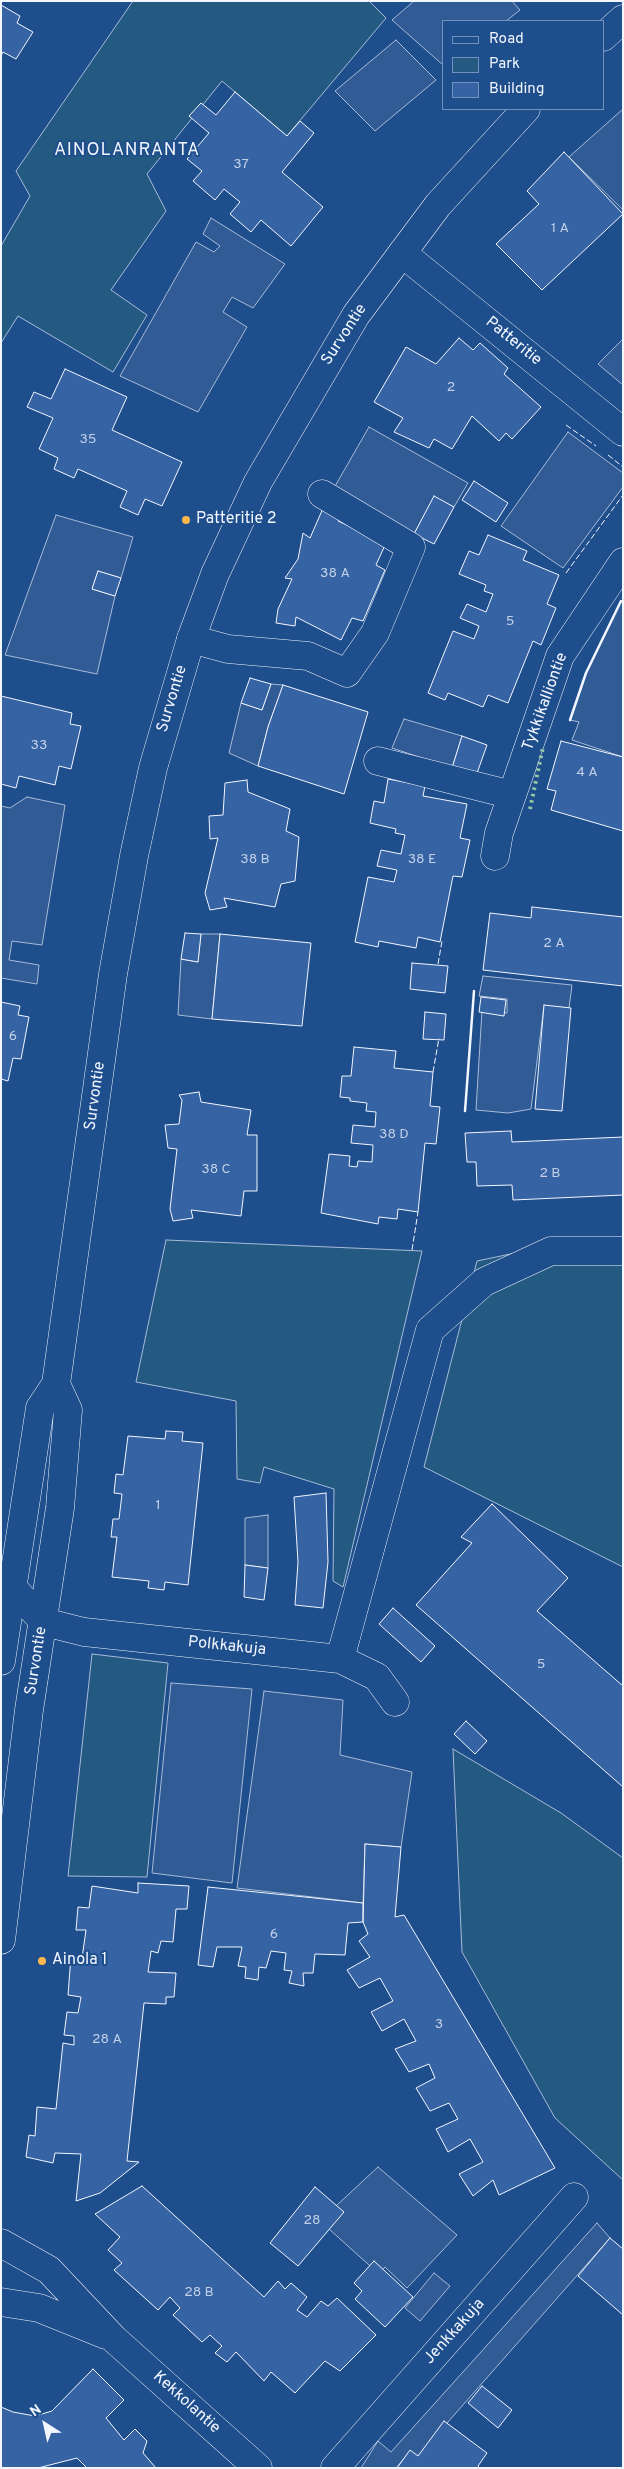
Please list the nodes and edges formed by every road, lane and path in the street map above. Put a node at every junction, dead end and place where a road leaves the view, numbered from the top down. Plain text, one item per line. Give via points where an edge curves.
1 (623, 19) edge
2 (604, 36) edge
3 (525, 110) edge
4 (402, 253) junction
5 (623, 432) edge
6 (322, 494) dead end
7 (623, 562) edge
8 (191, 639) junction
9 (378, 762) dead end
10 (512, 796) junction
11 (495, 856) dead end
12 (623, 1251) edge
13 (56, 1384) junction
14 (7, 1587) edge
15 (44, 1622) junction
16 (3, 1644) edge
17 (340, 1659) junction
18 (395, 1702) dead end
19 (1, 1940) edge
20 (574, 2196) dead end
21 (1, 2242) edge
22 (1, 2302) edge
23 (114, 2339) junction
24 (258, 2468) edge
25 (335, 2468) edge

1 - 2 main road
3 - 4 main road, Survontie via 438,205
4 - 5 main road, Patteritie
4 - 8 main road, Survontie via 351,322 258,482 215,574
6 - 8 main road via 411,547 375,634 347,673 308,656 228,650
7 - 10 main road, Tykkikalliontie via 560,656
8 - 13 main road, Survontie via 153,768 134,856 113,974
9 - 10 main road
10 - 11 main road, Tykkikalliontie
12 - 17 main road via 552,1251 484,1282 430,1330
13 - 14 main road, Survontie via 40,1408
13 - 15 main road, Survontie via 68,1410 60,1508
14 - 15 main road
14 - 16 main road, Survontie
15 - 16 main road
15 - 17 main road, Polkkakuja via 84,1632
15 - 19 main road, Survontie via 29,1710
17 - 18 main road, Polkkakuja via 377,1677
20 - 25 main road, Jenkkakuja
21 - 23 main road, Kekkolantie via 49,2270
22 - 23 main road, Kekkolantie via 39,2308
23 - 24 main road, Kekkolantie

